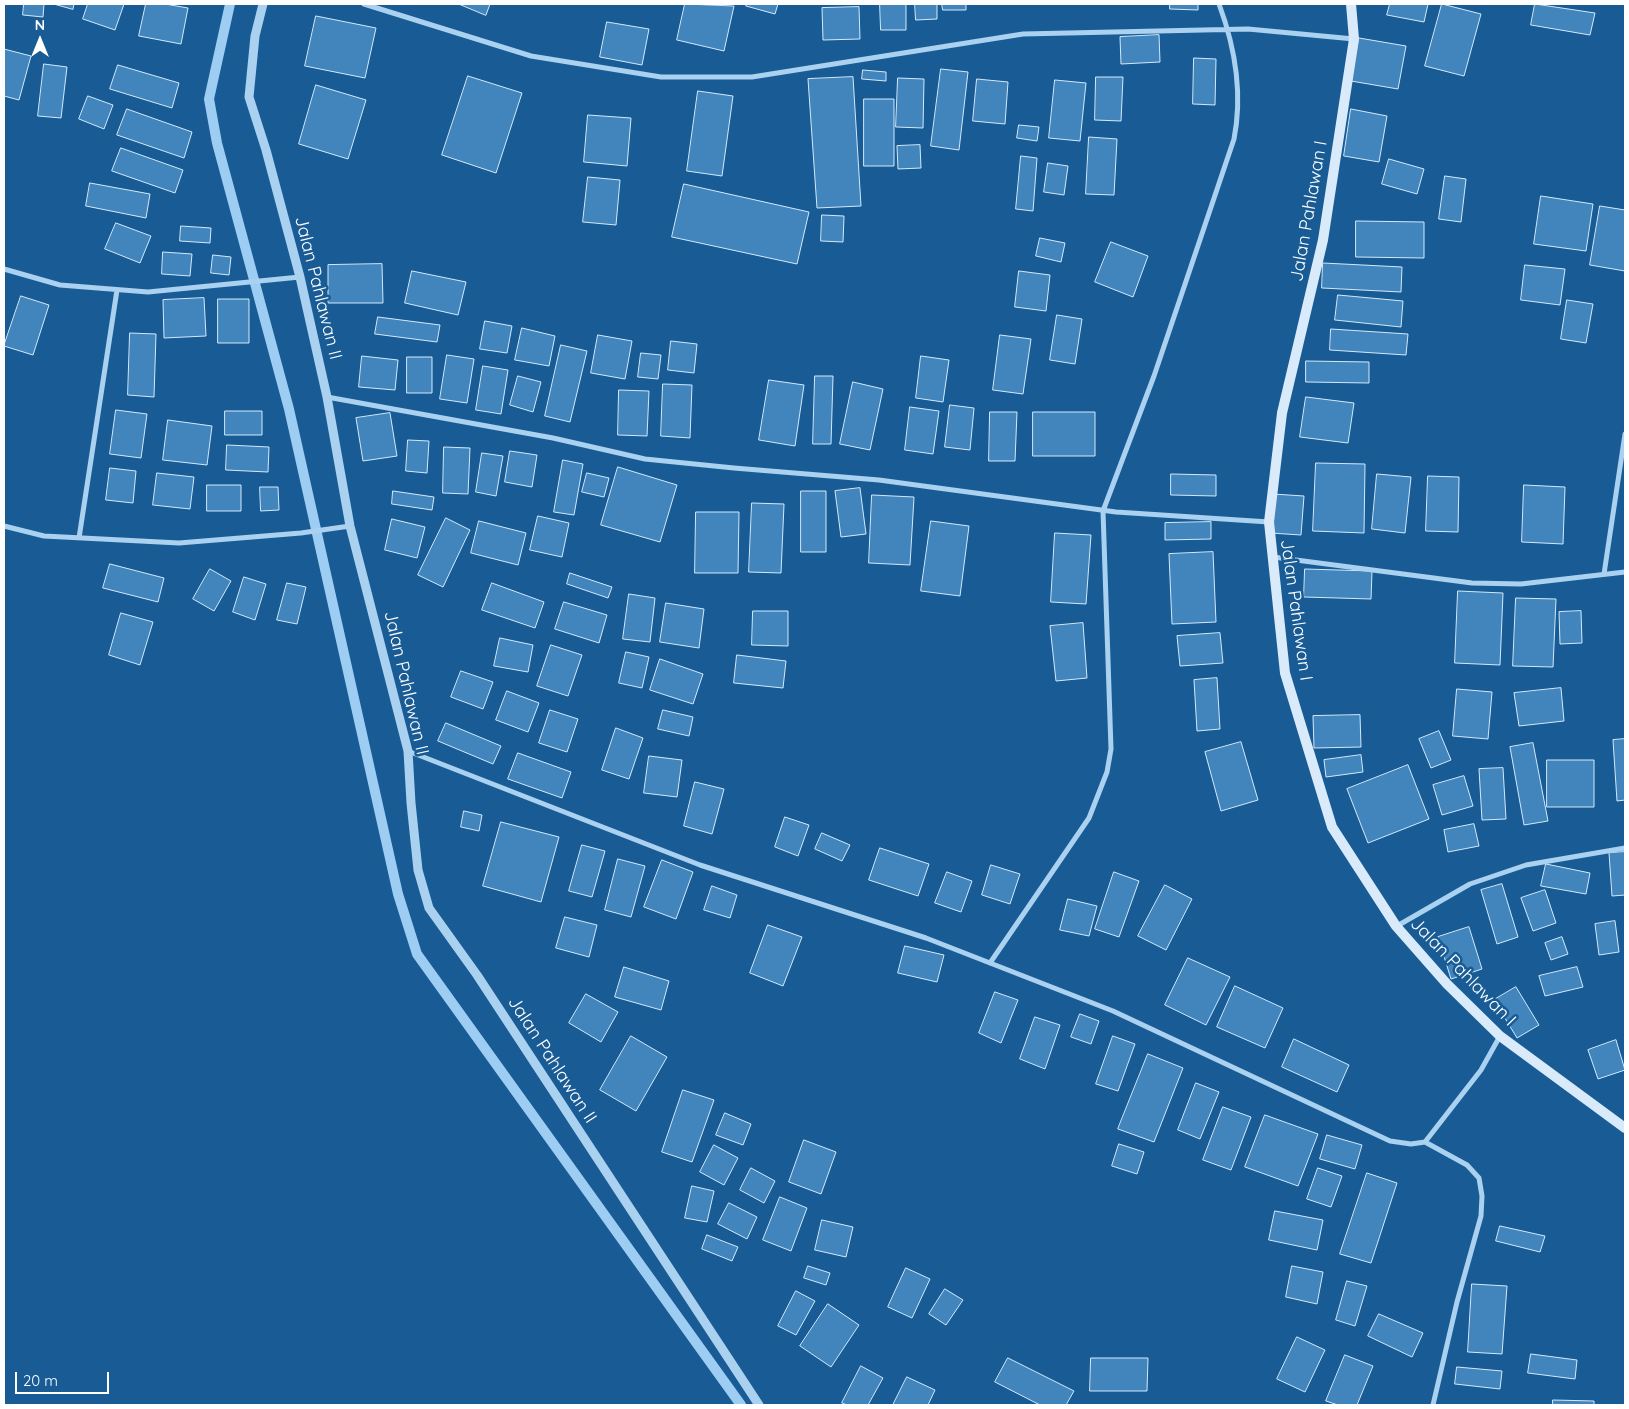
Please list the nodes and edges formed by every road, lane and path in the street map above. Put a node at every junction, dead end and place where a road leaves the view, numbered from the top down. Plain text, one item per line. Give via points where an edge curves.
1 (263, 4) edge
2 (364, 4) edge
3 (1219, 4) edge
4 (1352, 4) edge
5 (1229, 30) junction
6 (1354, 38) junction
7 (4, 269) edge
8 (300, 277) junction
9 (118, 290) junction
10 (327, 397) junction
11 (1625, 434) edge
12 (1103, 511) junction
13 (1269, 522) junction
14 (4, 526) edge
15 (350, 526) junction
16 (79, 538) junction
17 (1272, 556) junction
18 (1625, 572) edge
19 (1604, 574) junction
20 (408, 751) junction
21 (1625, 848) edge
22 (1396, 926) junction
23 (990, 963) junction
24 (1500, 1036) junction
25 (1625, 1128) edge
26 (1425, 1142) junction
27 (759, 1405) edge
28 (1433, 1405) edge

1 - 8 street, Jalan Pahlawan II via 255,36 249,98
2 - 5 street via 531,56 660,77 752,77 1023,34
3 - 5 street
4 - 6 main road, Jalan Pahlawan I
5 - 6 street
5 - 12 street via 1238,86 1238,120 1234,139 1154,376
6 - 13 main road, Jalan Pahlawan I via 1323,240 1282,413
7 - 9 street via 60,285
8 - 9 street via 148,292
8 - 10 street, Jalan Pahlawan II
9 - 16 street
10 - 12 street via 645,458 879,480
10 - 15 street, Jalan Pahlawan II
11 - 19 street
12 - 13 street
12 - 23 street via 1111,749 1107,772 1089,818
13 - 17 main road, Jalan Pahlawan I
14 - 16 street via 44,536
15 - 16 street via 179,543
15 - 20 street, Jalan Pahlawan II
17 - 19 street via 1472,582 1521,584
17 - 22 main road, Jalan Pahlawan I via 1285,673 1332,827
18 - 19 street
20 - 23 street via 700,865 926,938
20 - 27 street, Jalan Pahlawan II via 418,870 429,908 477,975
21 - 22 street via 1526,865 1470,884
22 - 24 main road, Jalan Pahlawan I via 1447,984
23 - 26 street via 1113,1011 1390,1141
24 - 25 main road, Jalan Pahlawan I
24 - 26 street via 1480,1070
26 - 28 street via 1467,1164 1479,1178 1482,1196 1480,1216

